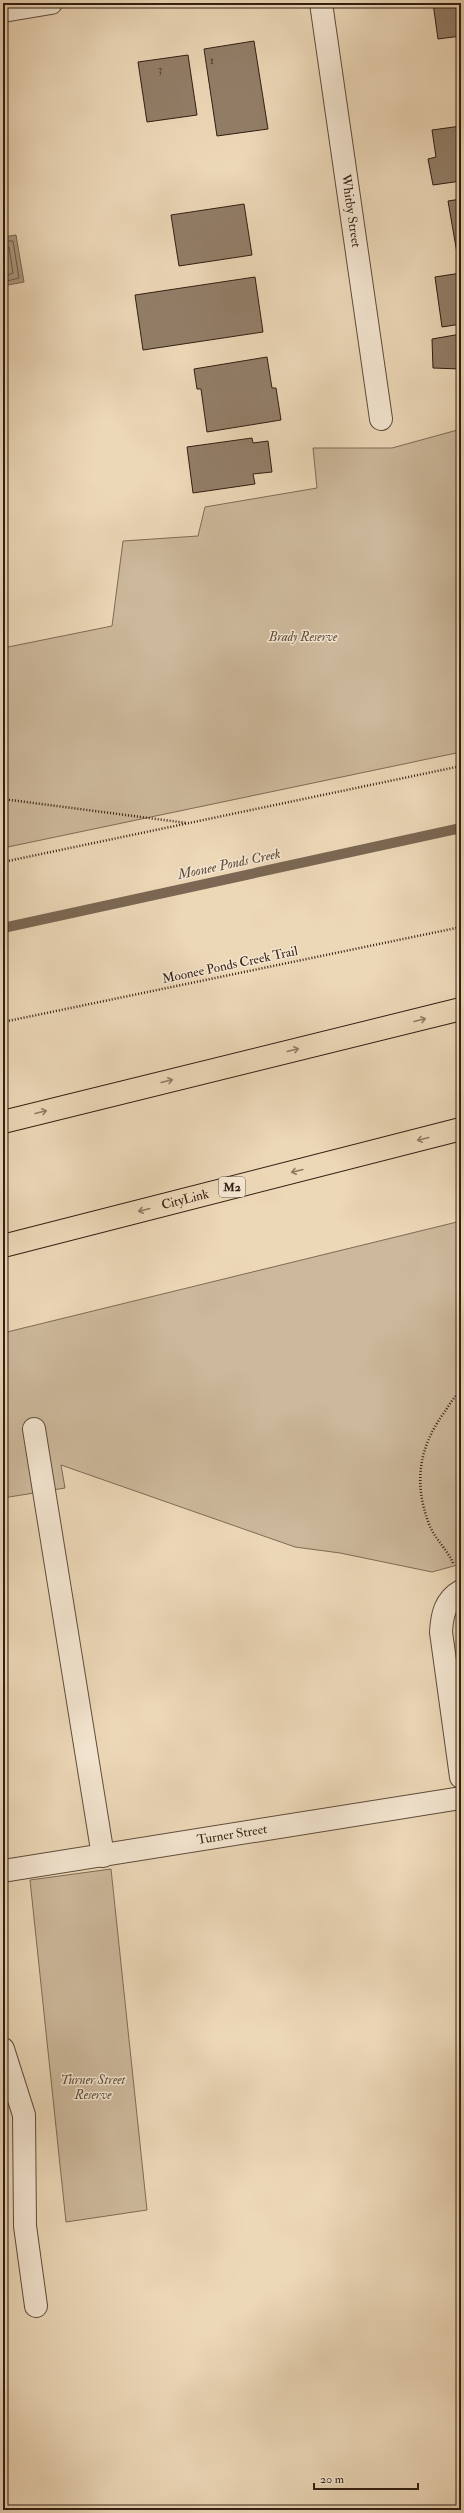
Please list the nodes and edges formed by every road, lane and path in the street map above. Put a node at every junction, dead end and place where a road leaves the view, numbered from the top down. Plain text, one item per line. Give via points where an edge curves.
1 (51, 3) edge
2 (321, 3) edge
3 (3, 11) edge
4 (381, 419) dead end
5 (461, 766) edge
6 (3, 799) edge
7 (190, 824) junction
8 (3, 862) edge
9 (461, 927) edge
10 (461, 1009) edge
11 (3, 1022) edge
12 (3, 1122) edge
13 (461, 1129) edge
14 (3, 1246) edge
15 (461, 1391) edge
16 (34, 1429) dead end
17 (458, 1581) edge
18 (461, 1777) edge
19 (461, 1798) edge
20 (103, 1856) junction
21 (3, 1871) edge
22 (3, 2049) edge
23 (36, 2306) dead end

1 - 3 street
2 - 4 street, Whitby Street
5 - 7 path
6 - 7 path
7 - 8 path
9 - 11 path, Moonee Ponds Creek Trail
12 -> 10 highway
13 -> 14 highway, CityLink / M2
15 - 17 path via 434,1425 425,1445 420,1470 422,1499 429,1526 448,1551
16 - 20 street
17 - 18 street via 442,1616 441,1632
19 - 20 street, Turner Street
20 - 21 street, Turner Street
22 - 23 street via 24,2115 25,2226

